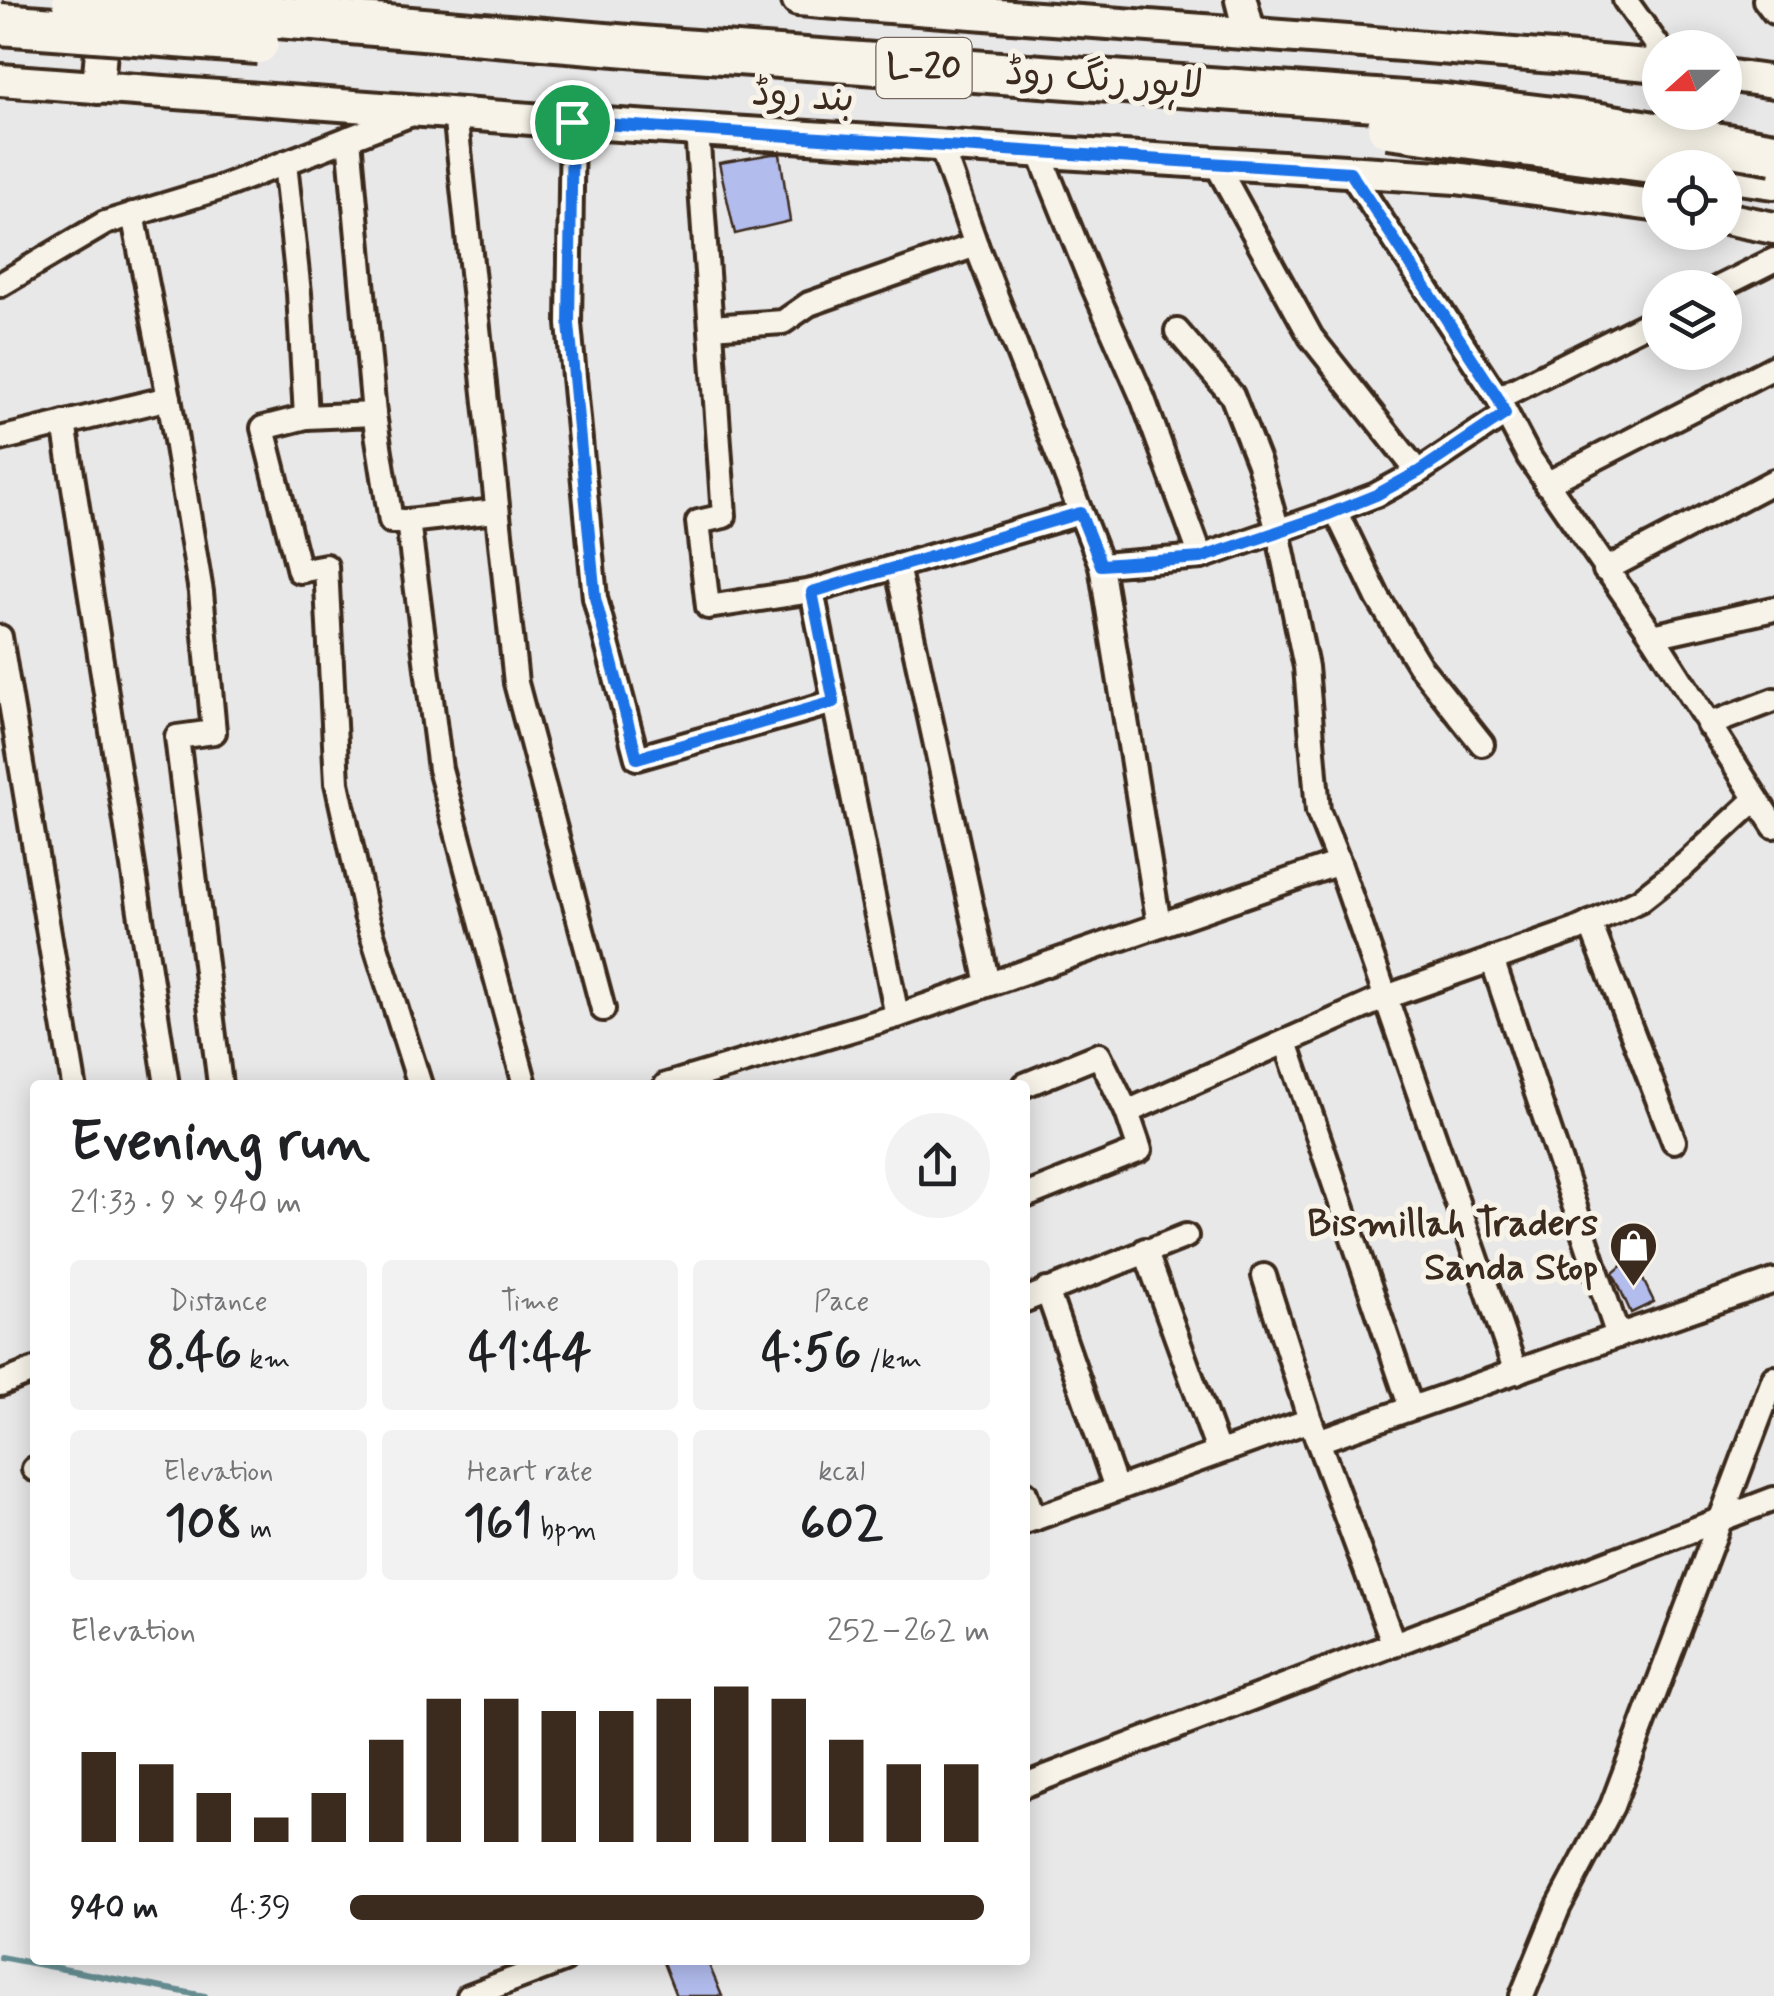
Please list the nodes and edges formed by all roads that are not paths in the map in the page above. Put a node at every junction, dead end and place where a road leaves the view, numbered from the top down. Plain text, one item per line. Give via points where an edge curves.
1 (73, 0) edge
2 (104, 0) edge
3 (798, 0) edge
4 (1626, 0) edge
5 (1765, 0) edge
6 (828, 1) edge
7 (953, 7) edge
8 (1244, 8) edge
9 (1074, 10) edge
10 (1774, 12) edge
11 (0, 24) edge
12 (1646, 30) edge
13 (1642, 63) edge
14 (1742, 77) edge
15 (0, 80) edge
16 (1774, 82) edge
17 (98, 88) junction
18 (420, 111) junction
19 (454, 114) junction
20 (572, 122) junction
21 (697, 130) junction
22 (349, 138) junction
23 (942, 146) junction
24 (1039, 152) junction
25 (1774, 153) edge
26 (1642, 160) edge
27 (284, 163) junction
28 (1216, 164) junction
29 (1350, 172) junction
30 (1742, 174) edge
31 (1774, 178) edge
32 (1642, 204) edge
33 (133, 214) junction
34 (1742, 221) edge
35 (1774, 228) edge
36 (976, 245) junction
37 (1774, 260) edge
38 (1742, 276) edge
39 (0, 286) edge
40 (1642, 326) edge
41 (711, 327) junction
42 (1177, 331) dead end
43 (1774, 368) edge
44 (169, 398) junction
45 (1502, 406) junction
46 (374, 414) junction
47 (306, 417) junction
48 (64, 423) junction
49 (0, 439) edge
50 (1418, 472) junction
51 (1774, 480) edge
52 (1546, 484) junction
53 (495, 510) junction
54 (1336, 510) junction
55 (1080, 513) junction
56 (408, 521) junction
57 (1278, 531) junction
58 (1201, 558) junction
59 (1101, 565) junction
60 (898, 566) junction
61 (1605, 570) junction
62 (812, 592) junction
63 (1774, 609) edge
64 (1653, 636) junction
65 (0, 638) edge
66 (1774, 700) edge
67 (834, 702) junction
68 (1708, 725) junction
69 (1482, 744) dead end
70 (1756, 799) junction
71 (1774, 826) edge
72 (1339, 863) junction
73 (1590, 923) junction
74 (1159, 925) junction
75 (1492, 960) junction
76 (988, 984) junction
77 (1386, 997) junction
78 (602, 1009) dead end
79 (897, 1016) junction
80 (1286, 1042) junction
81 (73, 1080) edge
82 (166, 1080) edge
83 (219, 1080) edge
84 (418, 1080) edge
85 (525, 1080) edge
86 (683, 1080) edge
87 (1030, 1083) edge
88 (1127, 1112) junction
89 (1674, 1141) dead end
90 (1030, 1194) edge
91 (1186, 1236) dead end
92 (1146, 1250) junction
93 (1264, 1276) dead end
94 (1774, 1281) edge
95 (1036, 1295) edge
96 (1618, 1336) junction
97 (30, 1372) edge
98 (1516, 1372) junction
99 (1774, 1378) edge
100 (0, 1384) edge
101 (1412, 1408) junction
102 (1314, 1430) junction
103 (1218, 1451) junction
104 (1116, 1488) junction
105 (1774, 1499) edge
106 (1030, 1520) edge
107 (1721, 1521) junction
108 (1394, 1645) junction
109 (1030, 1783) edge
110 (551, 1965) edge
111 (527, 1974) junction
112 (469, 1996) edge
113 (536, 1996) edge
114 (1522, 1996) edge

1 - 25 highway, لاہور رنگ روڈ / L-20, bridge via 1445,105
2 - 17 main road
3 - 6 main road
4 - 12 street
5 - 10 street
6 - 7 main road
7 - 9 main road
8 - 9 main road
8 - 13 main road
11 - 26 highway, لاہور رنگ روڈ / L-20, bridge via 1260,113
14 - 16 main road
15 - 17 main road, بند روڈ
17 - 18 main road, بند روڈ
18 - 19 main road, بند روڈ
18 - 22 street
19 - 20 main road, بند روڈ
19 - 53 street
20 - 21 main road, بند روڈ
20 - 67 street via 569,324 595,598 637,758
21 - 23 main road, بند روڈ
21 - 41 street
22 - 27 street
22 - 46 street
23 - 24 main road, بند روڈ
23 - 36 street
24 - 28 main road, بند روڈ
24 - 58 street via 1144,399
27 - 33 street
27 - 47 street
28 - 29 main road, بند روڈ
28 - 50 street via 1311,337
29 - 32 main road, بند روڈ via 1456,178
29 - 45 street
30 - 31 highway
33 - 39 street via 105,223
33 - 44 street
34 - 35 main road
36 - 41 street via 809,304 782,322
36 - 55 street
37 - 38 street
40 - 45 street
41 - 62 street via 724,516 698,522 708,607
42 - 57 street via 1232,395
43 - 52 street
44 - 48 street
44 - 83 street via 201,592 214,732 177,737
45 - 50 street
45 - 52 street
46 - 47 street
46 - 56 street via 390,521
47 - 84 street via 263,428 299,572 326,566 337,783 366,914
48 - 49 street
48 - 82 street
50 - 54 street
51 - 61 street
52 - 61 street
53 - 56 street
53 - 78 street via 516,683
54 - 57 street
54 - 69 street via 1419,665
55 - 59 street
55 - 60 street
56 - 85 street via 440,770
57 - 58 street
57 - 72 street via 1306,667 1318,812
58 - 59 street
59 - 74 street
60 - 62 street
60 - 76 street
61 - 64 street
62 - 67 street
63 - 64 street
64 - 68 street
65 - 81 street
66 - 68 street
67 - 79 street
68 - 70 street
70 - 71 street
70 - 73 street via 1640,900
72 - 74 street
72 - 77 street
73 - 75 street
73 - 89 street
74 - 76 street
75 - 77 street
75 - 96 street
76 - 79 street
77 - 80 street
77 - 98 street
79 - 86 street
80 - 88 street
80 - 101 street
87 - 88 street via 1099,1055
88 - 90 street via 1140,1150
91 - 92 street
92 - 95 street
92 - 103 street
93 - 102 street
94 - 96 street
95 - 104 street
96 - 98 street
97 - 100 street
98 - 101 street
99 - 107 street
101 - 102 street
102 - 103 street
102 - 108 street
103 - 104 street
104 - 106 street
105 - 107 street
107 - 108 street
107 - 114 street via 1612,1806 1558,1908
108 - 109 street
110 - 111 street
111 - 112 street
111 - 113 street

